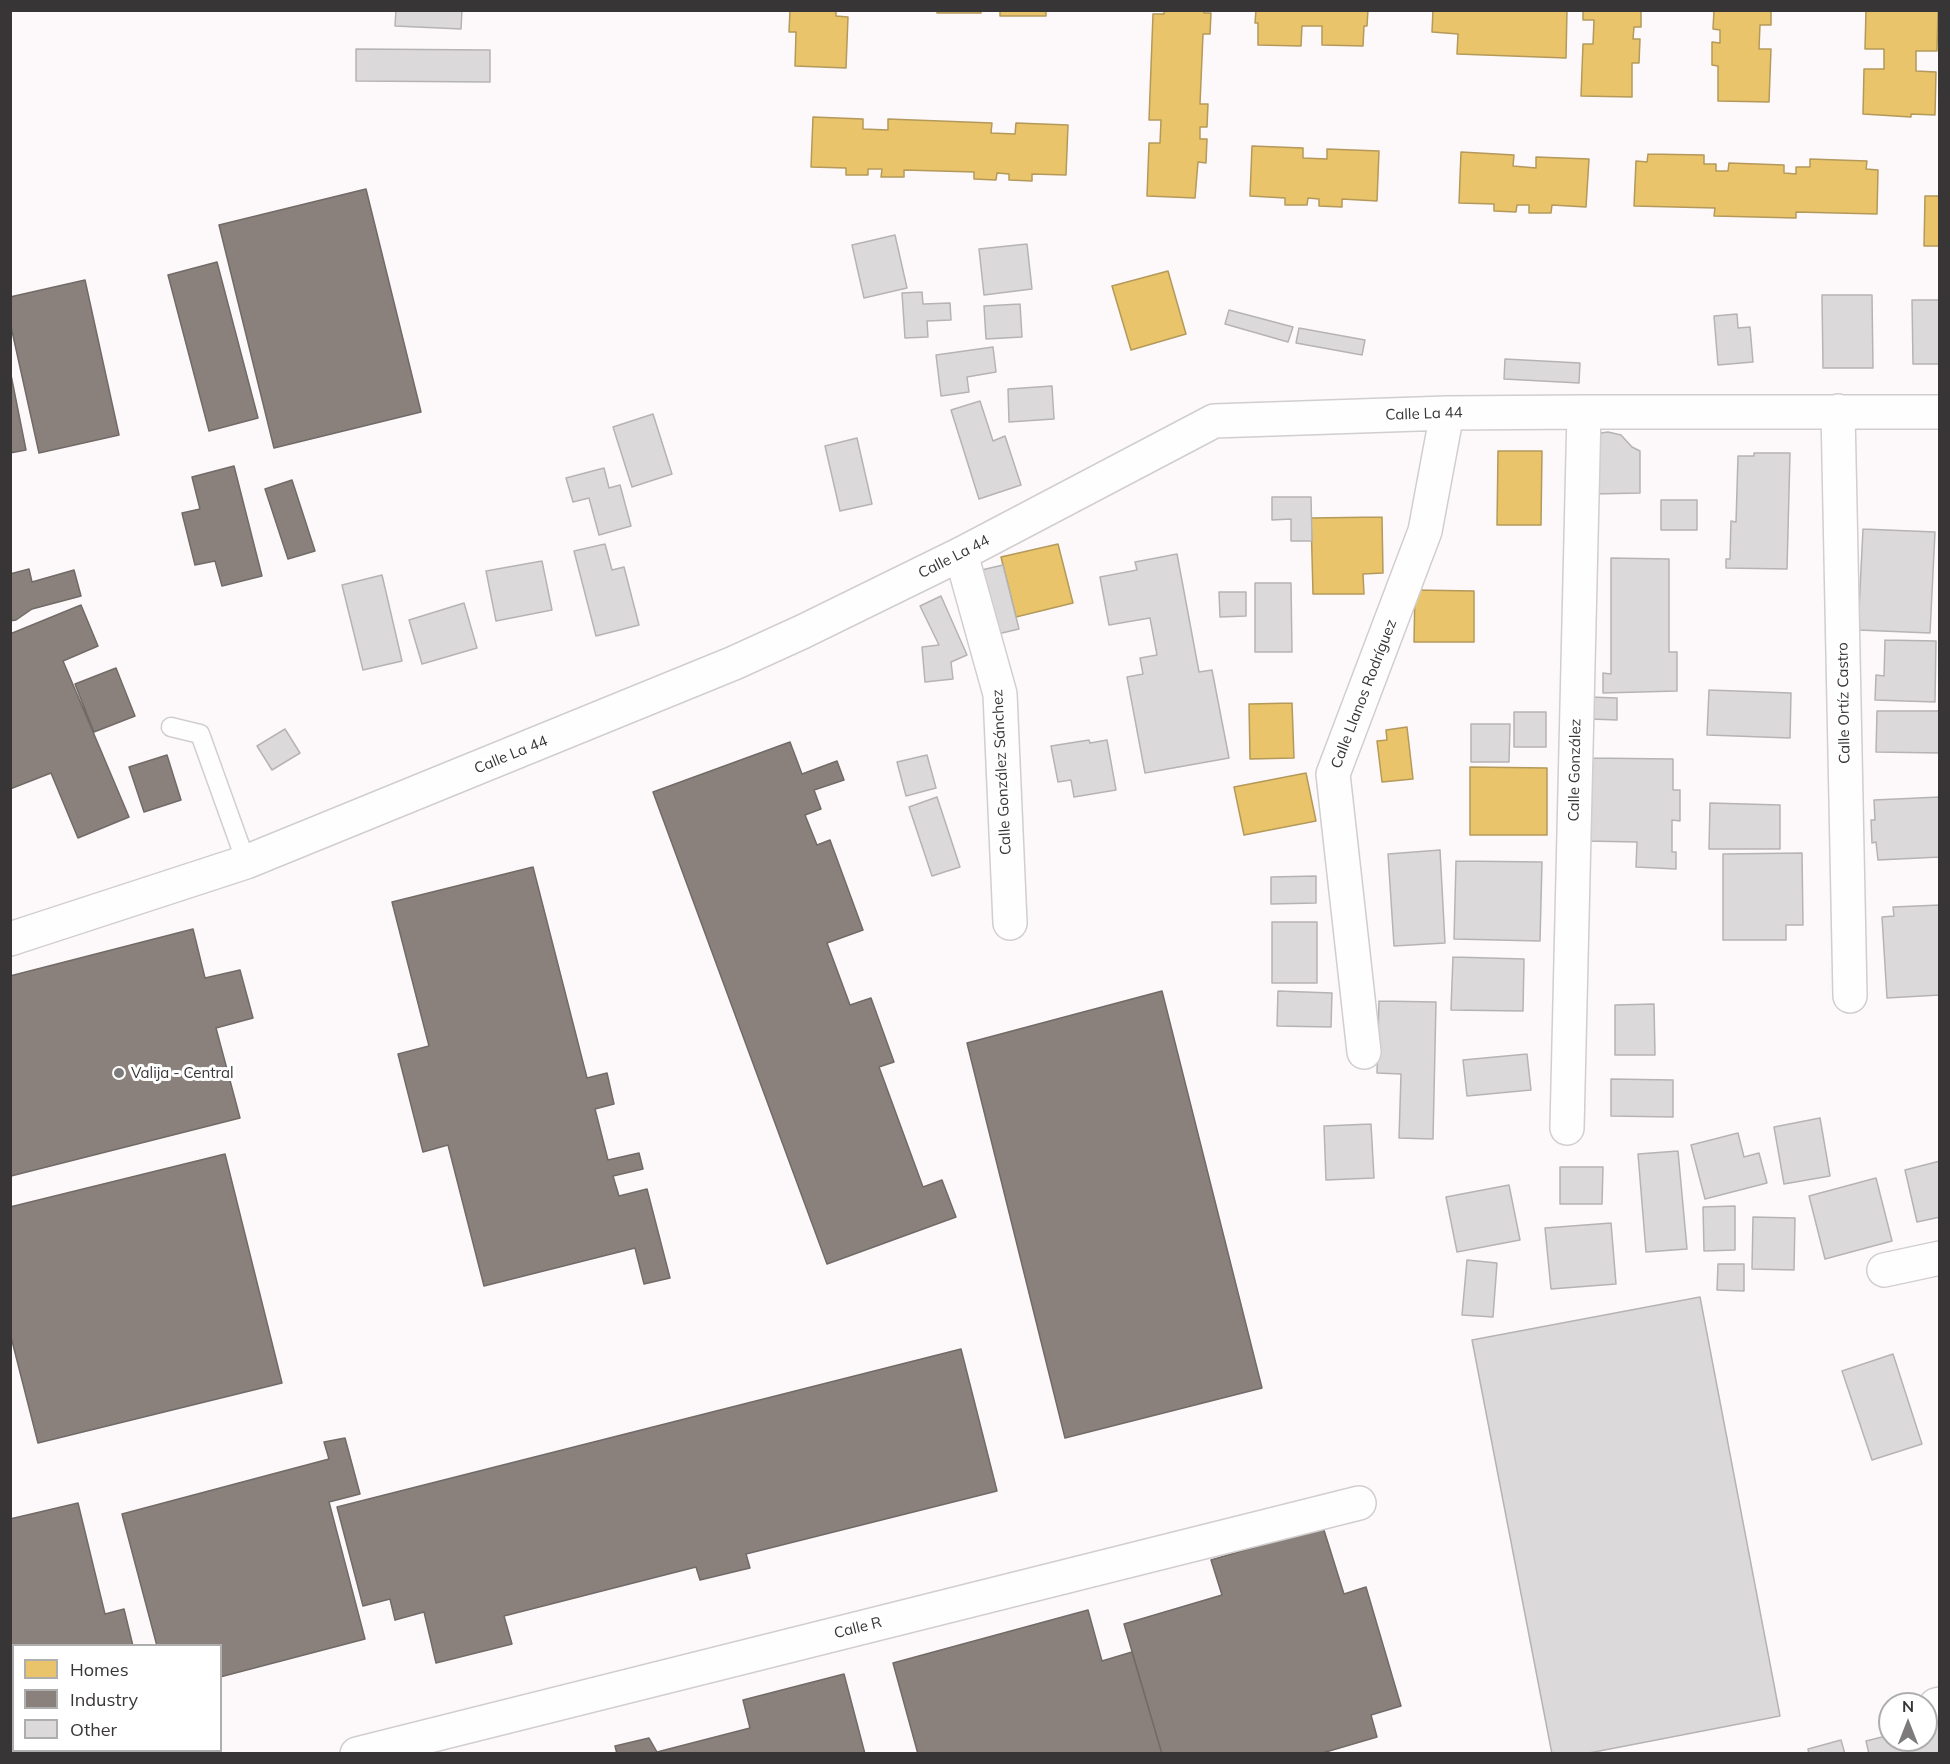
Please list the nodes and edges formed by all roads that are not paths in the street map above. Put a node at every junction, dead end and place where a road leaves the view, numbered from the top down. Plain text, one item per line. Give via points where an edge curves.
1 (1838, 411) junction
2 (1584, 412) junction
3 (1940, 412) edge
4 (1447, 413) junction
5 (961, 554) junction
6 (171, 727) dead end
7 (246, 862) junction
8 (1010, 923) dead end
9 (10, 939) edge
10 (1850, 996) dead end
11 (1364, 1052) dead end
12 (1568, 1128) dead end
13 (1940, 1258) edge
14 (1884, 1270) dead end
15 (1359, 1503) dead end
16 (357, 1754) edge

1 - 2 street, Calle La 44
1 - 3 street, Calle La 44
1 - 10 street, Calle Ortíz Castro
2 - 4 street, Calle La 44
2 - 12 street, Calle González
4 - 5 street, Calle La 44 via 1214,421
4 - 11 street, Calle Llanos Rodríguez via 1425,531 1333,774
5 - 7 street, Calle La 44 via 734,663
5 - 8 street, Calle González Sánchez via 999,694
6 - 7 lane via 200,734
7 - 9 street, Calle La 44
13 - 14 street
15 - 16 street, Calle R

